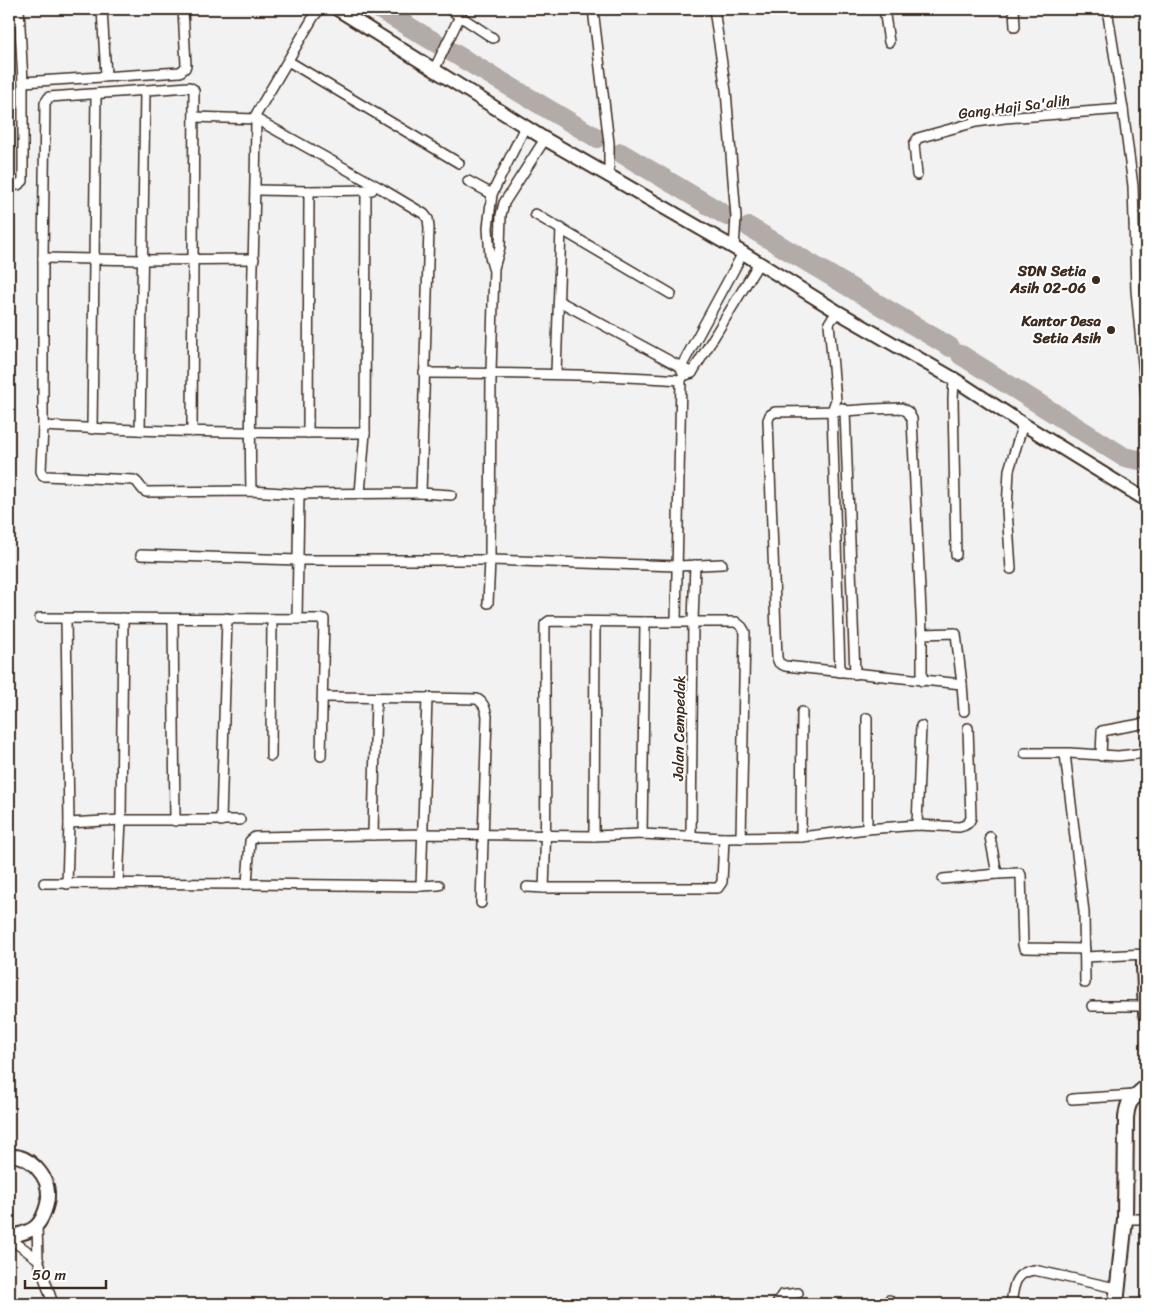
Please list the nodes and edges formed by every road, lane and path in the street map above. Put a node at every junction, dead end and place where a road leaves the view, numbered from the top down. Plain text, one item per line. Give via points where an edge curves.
1 (19, 9) edge
2 (102, 9) edge
3 (183, 9) edge
4 (320, 9) edge
5 (337, 9) edge
6 (449, 9) edge
7 (593, 9) edge
8 (714, 9) edge
9 (884, 9) edge
10 (1014, 9) edge
11 (1107, 9) edge
12 (460, 16) junction
13 (1015, 27) dead end
14 (493, 38) dead end
15 (889, 42) dead end
16 (288, 61) junction
17 (434, 70) junction
18 (106, 76) junction
19 (23, 82) junction
20 (145, 91) junction
21 (96, 95) junction
22 (1122, 109) junction
23 (194, 117) junction
24 (255, 118) junction
25 (525, 127) junction
26 (545, 139) junction
27 (459, 163) dead end
28 (609, 176) junction
29 (918, 176) dead end
30 (468, 181) dead end
31 (9, 186) edge
32 (382, 189) junction
33 (256, 190) junction
34 (366, 190) junction
35 (309, 191) junction
36 (492, 194) junction
37 (535, 214) dead end
38 (561, 228) junction
39 (739, 251) junction
40 (43, 258) junction
41 (94, 259) junction
42 (192, 259) junction
43 (254, 259) junction
44 (142, 260) junction
45 (759, 263) junction
46 (494, 268) junction
47 (671, 294) dead end
48 (559, 300) junction
49 (838, 312) junction
50 (708, 318) junction
51 (719, 327) junction
52 (491, 372) junction
53 (556, 373) junction
54 (424, 374) junction
55 (684, 374) junction
56 (954, 379) junction
57 (1146, 396) edge
58 (836, 400) junction
59 (832, 411) junction
60 (845, 411) junction
61 (1023, 424) junction
62 (43, 426) junction
63 (92, 428) junction
64 (140, 430) junction
65 (192, 432) junction
66 (249, 433) junction
67 (308, 433) junction
68 (365, 433) junction
69 (251, 491) junction
70 (360, 493) junction
71 (421, 493) junction
72 (299, 494) junction
73 (451, 495) dead end
74 (1146, 500) edge
75 (836, 544) junction
76 (850, 544) junction
77 (141, 555) dead end
78 (956, 555) dead end
79 (298, 560) junction
80 (490, 560) junction
81 (722, 564) dead end
82 (695, 565) junction
83 (678, 566) junction
84 (1011, 569) dead end
85 (488, 603) dead end
86 (40, 618) dead end
87 (66, 618) junction
88 (123, 618) junction
89 (227, 618) junction
90 (173, 619) junction
91 (272, 619) junction
92 (297, 619) junction
93 (676, 621) junction
94 (693, 621) junction
95 (595, 622) junction
96 (645, 622) junction
97 (922, 634) junction
98 (840, 672) junction
99 (855, 674) junction
100 (922, 681) junction
101 (962, 684) junction
102 (322, 697) junction
103 (376, 698) junction
104 (427, 698) junction
105 (964, 711) dead end
106 (802, 712) dead end
107 (867, 718) dead end
108 (1146, 723) edge
109 (921, 726) dead end
110 (968, 728) dead end
111 (1024, 753) dead end
112 (1146, 753) edge
113 (1065, 754) junction
114 (271, 756) dead end
115 (321, 756) dead end
116 (1101, 756) junction
117 (120, 820) junction
118 (240, 820) dead end
119 (175, 821) junction
120 (221, 821) junction
121 (69, 823) junction
122 (917, 825) junction
123 (867, 830) junction
124 (422, 834) junction
125 (642, 834) junction
126 (372, 835) junction
127 (484, 835) junction
128 (547, 836) junction
129 (594, 836) junction
130 (691, 836) junction
131 (990, 837) dead end
132 (724, 838) junction
133 (741, 838) junction
134 (801, 838) junction
135 (997, 874) junction
136 (943, 879) dead end
137 (44, 883) dead end
138 (118, 883) junction
139 (67, 884) junction
140 (248, 884) junction
141 (440, 885) dead end
142 (422, 886) junction
143 (527, 887) dead end
144 (544, 888) junction
145 (481, 903) dead end
146 (1085, 953) junction
147 (1146, 955) edge
148 (1086, 983) dead end
149 (1092, 1006) dead end
150 (1146, 1009) edge
151 (1140, 1091) edge
152 (1072, 1099) dead end
153 (9, 1155) edge
154 (1125, 1218) junction
155 (1146, 1219) edge
156 (37, 1226) junction
157 (9, 1238) edge
158 (38, 1259) junction
159 (1111, 1288) dead end
160 (798, 1293) dead end
161 (52, 1303) edge
162 (777, 1304) edge
163 (1011, 1304) edge
164 (1116, 1304) edge

1 - 19 street
2 - 18 street
3 - 18 street via 186,65 183,70
4 - 16 street
5 - 17 street
6 - 12 street
7 - 28 street via 609,143
8 - 39 street via 726,91
9 - 15 street
10 - 13 street
11 - 22 street
12 - 14 street
12 - 17 street
16 - 24 street
16 - 27 street
17 - 25 street
18 - 19 street
19 - 31 street via 23,181
20 - 21 street
20 - 23 street via 190,87 194,91
20 - 44 street
21 - 40 street via 49,98 46,101
21 - 41 street
22 - 29 street, Gang Haji Sa'alih via 976,122 918,138 914,144
22 - 57 street via 1133,186 1136,290
23 - 24 street
23 - 42 street
24 - 32 street
24 - 33 street
25 - 26 street
25 - 36 street
26 - 28 street
26 - 46 street via 504,203 500,247
28 - 39 street
30 - 36 street
32 - 34 street
32 - 54 street via 424,214 429,221
33 - 35 street
33 - 43 street
34 - 35 street
34 - 68 street
35 - 67 street
36 - 46 street via 488,228
37 - 38 street
38 - 47 street
38 - 48 street
39 - 45 street
39 - 50 street
40 - 41 street
40 - 62 street
41 - 44 street
41 - 63 street
42 - 43 street
42 - 44 street
42 - 65 street
43 - 66 street
44 - 64 street
45 - 49 street
45 - 51 street
46 - 52 street
48 - 53 street
48 - 55 street
49 - 56 street
49 - 58 street via 829,323
50 - 51 street
50 - 55 street
51 - 55 street
52 - 53 street
52 - 54 street
52 - 80 street
53 - 55 street
54 - 71 street
55 - 83 street
56 - 61 street
56 - 78 street
58 - 59 street
58 - 60 street
59 - 60 street
59 - 75 street
59 - 98 street via 775,412 768,420 777,658 785,666
60 - 76 street
60 - 97 street via 901,408 912,419
61 - 74 street
61 - 84 street via 1009,470 1007,510
62 - 63 street
62 - 69 street via 43,476 134,480 146,492
63 - 64 street
64 - 65 street
65 - 66 street
66 - 67 street
66 - 69 street
67 - 68 street
68 - 70 street
69 - 72 street
70 - 71 street
70 - 72 street
71 - 73 street
72 - 79 street
75 - 76 street
75 - 98 street
76 - 99 street
77 - 79 street
79 - 80 street
79 - 92 street
80 - 83 street
80 - 85 street
81 - 82 street
82 - 83 street
82 - 94 street, Jalan Cempedak
83 - 93 street
86 - 87 street
87 - 88 street
87 - 121 street
88 - 90 street
88 - 117 street
89 - 90 street
89 - 91 street
89 - 120 street
90 - 119 street
91 - 92 street
91 - 114 street
92 - 102 street via 324,619
93 - 94 street
93 - 96 street
94 - 130 street, Jalan Cempedak
94 - 133 street via 736,622 745,632
95 - 96 street
95 - 128 street via 549,621 545,624
95 - 129 street
96 - 125 street
97 - 100 street
97 - 101 street via 956,634
98 - 99 street
99 - 100 street
100 - 101 street
101 - 105 street
102 - 103 street
102 - 115 street
103 - 104 street
103 - 126 street
104 - 124 street
104 - 127 street via 476,699 485,707
106 - 134 street
107 - 123 street
108 - 116 street via 1102,730
109 - 122 street
110 - 122 street via 969,822 959,827
111 - 113 street
112 - 116 street
113 - 116 street
113 - 146 street via 1084,912
117 - 119 street
117 - 121 street
117 - 138 street
118 - 120 street
119 - 120 street
121 - 139 street
122 - 123 street
123 - 134 street
124 - 126 street
124 - 127 street
124 - 142 street
125 - 129 street
125 - 130 street
126 - 140 street via 255,837 250,841
127 - 128 street
127 - 145 street
128 - 129 street
128 - 144 street
130 - 132 street
131 - 135 street
132 - 133 street
132 - 144 street via 722,882 718,888
133 - 134 street
135 - 136 street
135 - 146 street via 1021,875 1024,948
137 - 139 street
138 - 139 street
138 - 140 street
140 - 142 street
141 - 142 street
143 - 144 street
146 - 147 street
146 - 148 street
147 - 150 main road
149 - 150 street
151 - 152 street
151 - 154 main road via 1127,1107
153 - 156 street via 29,1161 40,1170 46,1182 48,1196
154 - 155 street
154 - 164 main road
156 - 157 street
156 - 158 street
157 - 158 street
158 - 161 street
159 - 163 street via 1034,1270 1024,1272 1014,1282
160 - 162 street via 782,1295

